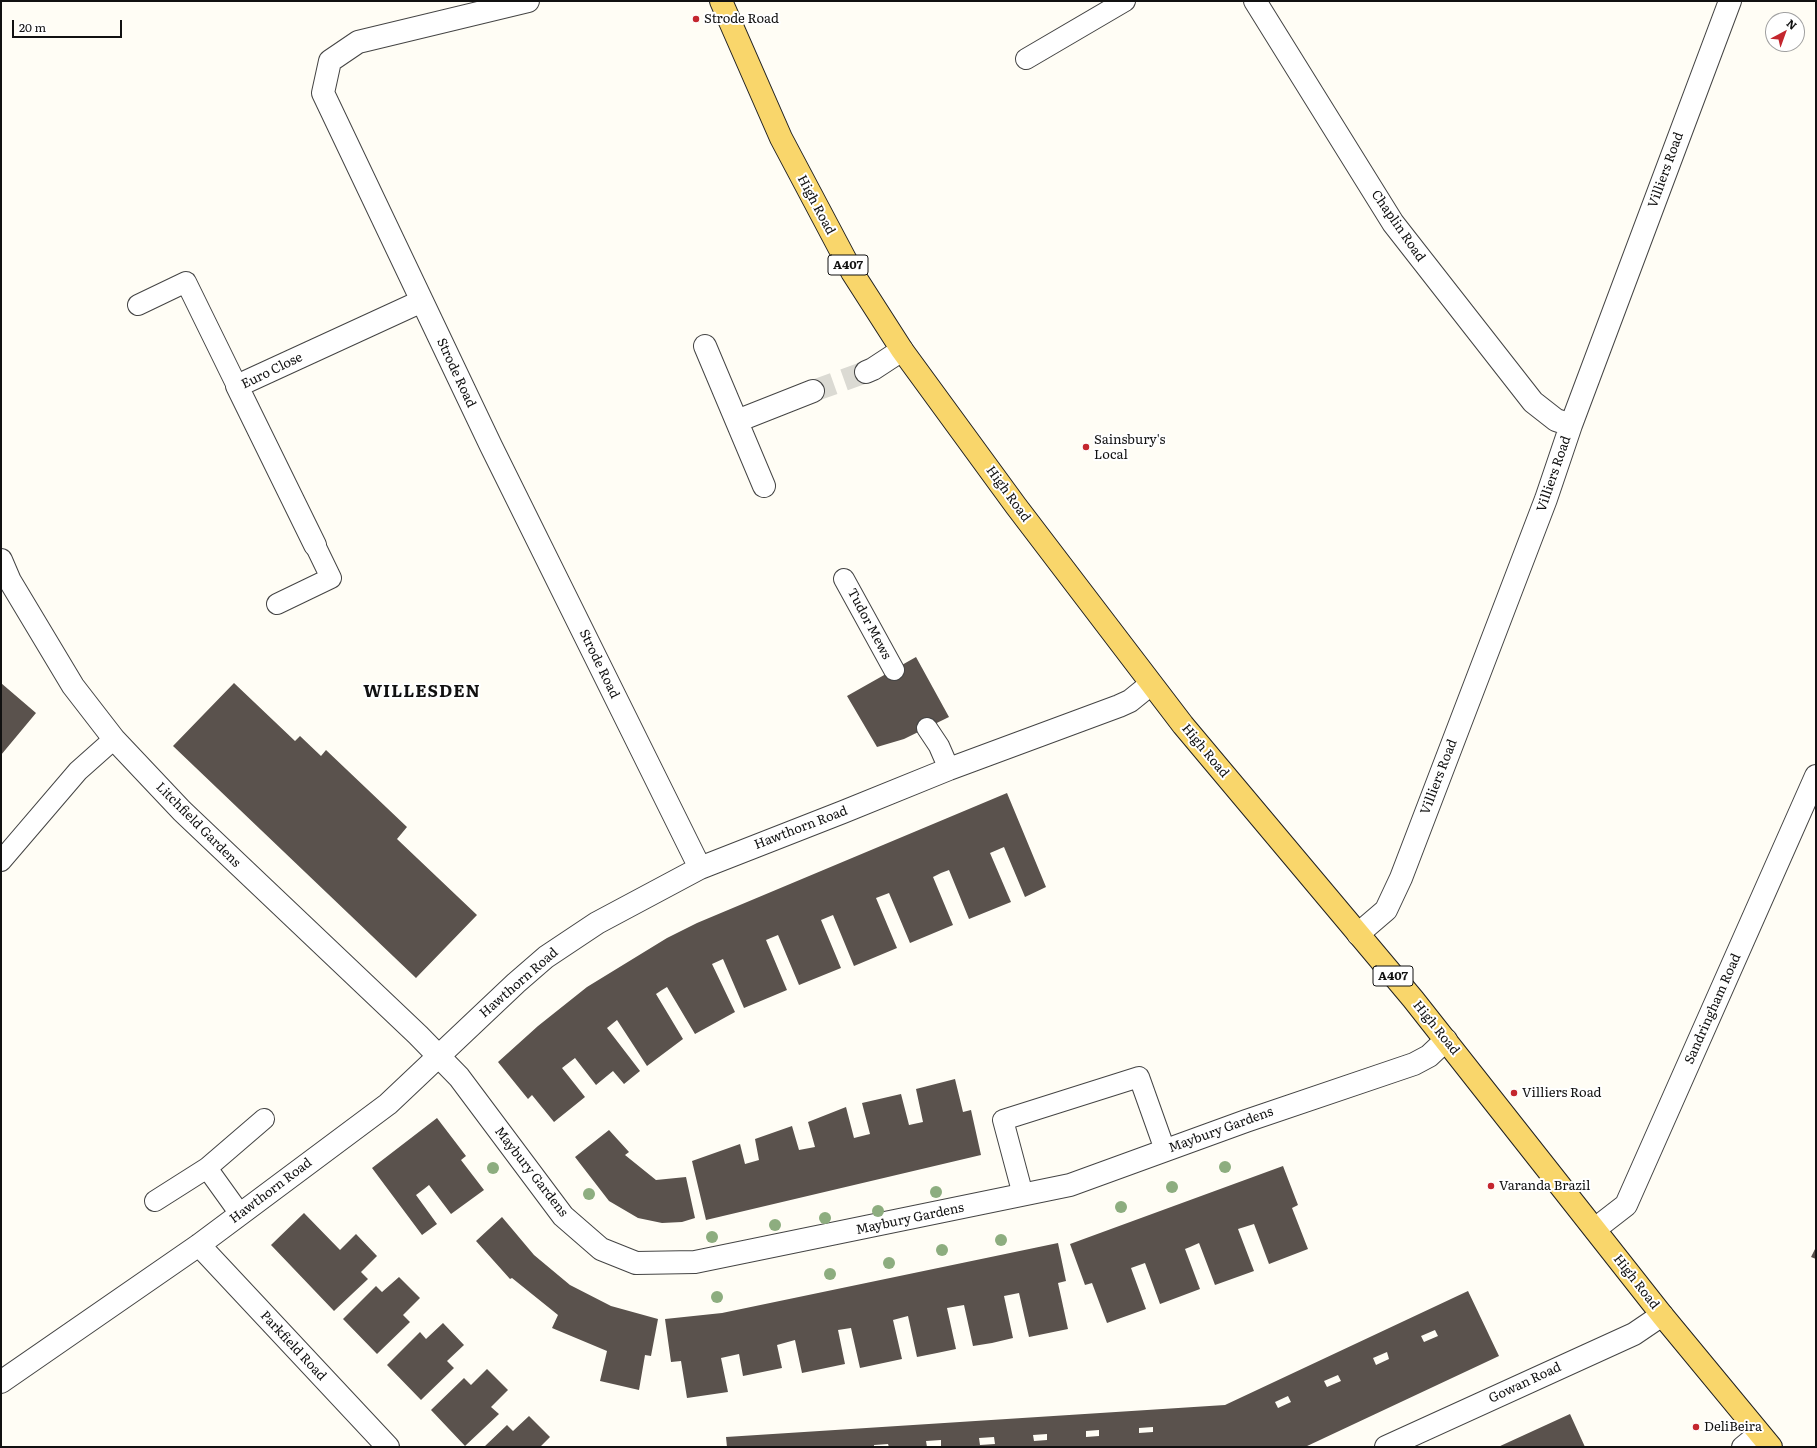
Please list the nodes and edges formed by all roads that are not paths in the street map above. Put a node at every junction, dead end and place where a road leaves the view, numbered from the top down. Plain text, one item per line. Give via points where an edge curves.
1 (528, 1) edge
2 (721, 1) edge
3 (1125, 1) edge
4 (1255, 1) edge
5 (1730, 1) edge
6 (1026, 59) dead end
7 (422, 301) junction
8 (138, 305) dead end
9 (705, 346) dead end
10 (902, 350) junction
11 (866, 372) tunnel mouth
12 (237, 386) junction
13 (813, 391) tunnel mouth
14 (737, 421) junction
15 (1571, 425) junction
16 (764, 486) dead end
17 (315, 545) joint
18 (1, 560) edge
19 (844, 579) dead end
20 (6, 581) edge
21 (277, 604) dead end
22 (894, 670) dead end
23 (1151, 684) junction
24 (927, 728) dead end
25 (114, 739) junction
26 (949, 768) junction
27 (1816, 776) edge
28 (1, 861) edge
29 (700, 868) junction
30 (1358, 934) junction
31 (1446, 1040) junction
32 (438, 1056) junction
33 (264, 1119) dead end
34 (1165, 1150) junction
35 (207, 1168) junction
36 (1023, 1195) junction
37 (155, 1201) dead end
38 (240, 1214) junction
39 (1595, 1229) junction
40 (199, 1245) junction
41 (1662, 1315) junction
42 (1, 1382) edge
43 (1765, 1440) edge
44 (388, 1447) edge
45 (1386, 1447) edge
46 (1742, 1447) edge

1 - 7 street, Strode Road via 358,42 330,61 323,93
2 - 10 main road, High Road / A407 via 781,138 852,272
3 - 6 lane
4 - 15 street, Chaplin Road via 1393,223 1533,402 1556,420
5 - 15 street, Villiers Road
7 - 12 street, Euro Close
7 - 29 street, Strode Road
8 - 12 lane via 186,282
9 - 14 street
10 - 11 street
10 - 23 main road, High Road / A407
12 - 17 street, Euro Close
13 - 14 street
14 - 16 street
15 - 30 street, Villiers Road via 1546,499 1400,878 1386,910
17 - 21 lane via 331,578
18 - 20 street, Litchfield Gardens
19 - 22 lane, Tudor Mews
20 - 25 street, Litchfield Gardens via 73,686
23 - 26 street, Hawthorn Road via 1130,701 1119,706
23 - 30 main road, High Road / A407
24 - 26 lane
25 - 28 lane via 78,771
25 - 32 street, Litchfield Gardens via 182,811
26 - 29 street, Hawthorn Road
27 - 39 street, Sandringham Road via 1626,1205
29 - 32 street, Hawthorn Road via 597,923 546,957
30 - 31 main road, High Road / A407
31 - 34 street, Maybury Gardens via 1429,1056 1414,1064
31 - 39 main road, High Road / A407
32 - 36 street, Maybury Gardens via 459,1077 563,1216 601,1248 636,1263 696,1262
32 - 38 street, Hawthorn Road via 388,1104
33 - 35 lane
34 - 36 street, Maybury Gardens via 1070,1185
34 - 36 lane via 1139,1077 1003,1120
35 - 37 lane
35 - 38 lane
38 - 40 street, Hawthorn Road
39 - 41 main road, High Road / A407
40 - 42 street, Hawthorn Road
40 - 44 street, Parkfield Road
41 - 43 main road, High Road / A407
41 - 45 street, Gowan Road via 1634,1334
43 - 46 lane

